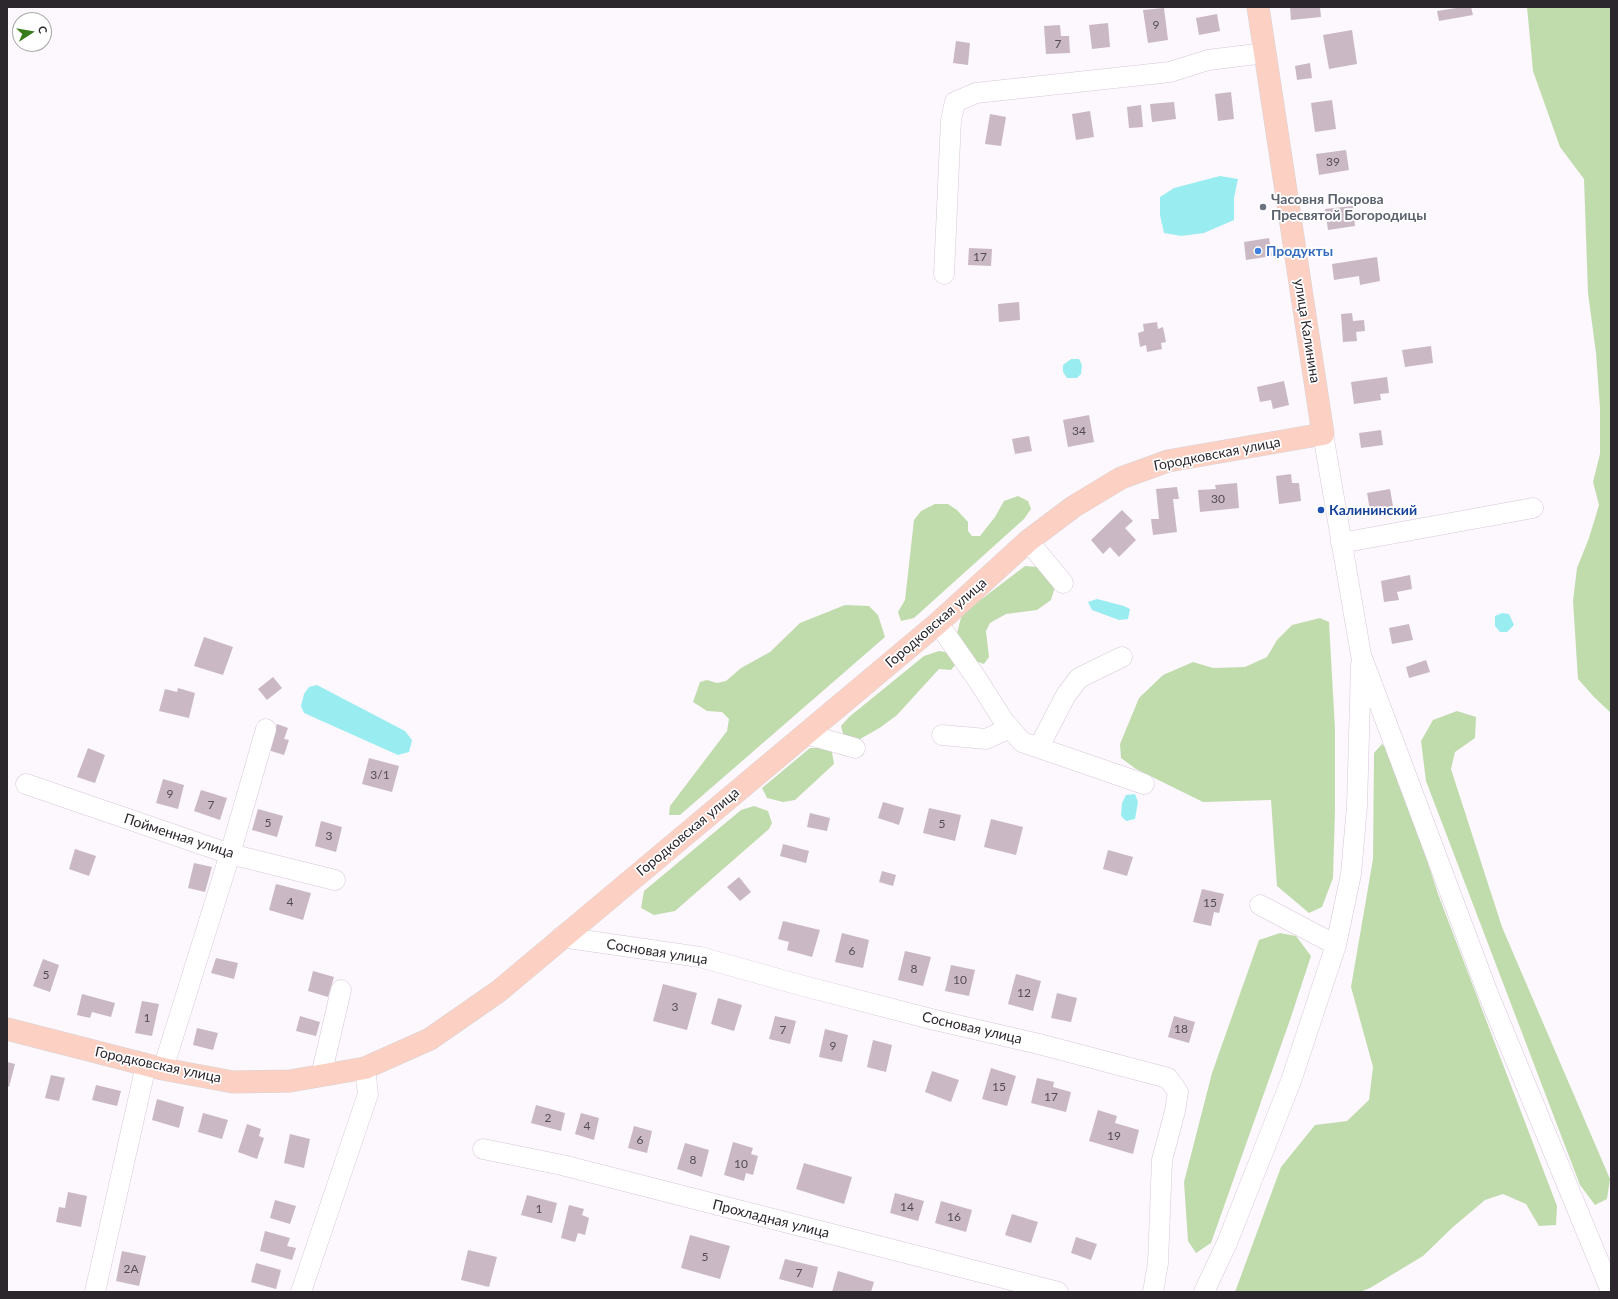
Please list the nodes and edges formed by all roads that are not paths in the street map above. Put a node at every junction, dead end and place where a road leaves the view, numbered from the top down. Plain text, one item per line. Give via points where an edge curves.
1 (1258, 7) edge
2 (1265, 53) junction
3 (944, 274) dead end
4 (1323, 434) junction
5 (1533, 508) dead end
6 (1028, 541) junction
7 (1342, 543) junction
8 (1062, 583) dead end
9 (938, 623) junction
10 (1361, 655) junction
11 (1122, 657) dead end
12 (1387, 723) junction
13 (1010, 728) junction
14 (266, 729) dead end
15 (806, 734) junction
16 (942, 735) dead end
17 (1359, 739) junction
18 (1039, 747) junction
19 (855, 748) dead end
20 (26, 784) dead end
21 (1144, 784) dead end
22 (230, 854) junction
23 (335, 880) dead end
24 (1260, 905) dead end
25 (561, 937) junction
26 (1336, 945) junction
27 (341, 990) dead end
28 (7, 1029) edge
29 (155, 1067) junction
30 (365, 1068) junction
31 (321, 1076) junction
32 (483, 1148) dead end
33 (1611, 1291) edge
34 (94, 1292) edge
35 (301, 1292) edge
36 (1058, 1292) edge
37 (1153, 1292) edge
38 (1204, 1292) edge

1 - 2 main road, улица Калинина
2 - 3 street via 1208,60 1170,72 976,93 955,102 951,120
2 - 4 main road, улица Калинина
4 - 6 main road, Городковская улица via 1168,461 1140,470 1085,499
4 - 7 street, улица Калинина
5 - 7 street
6 - 8 street
6 - 9 main road, Городковская улица
7 - 10 street, улица Калинина
9 - 13 street
9 - 15 main road, Городковская улица
10 - 12 street
10 - 17 street
11 - 18 street via 1079,678 1066,695
12 - 17 street via 1376,714 1368,716
12 - 33 street via 1487,991
13 - 16 street via 986,739
13 - 18 street via 1022,742
14 - 22 street
15 - 19 street
15 - 25 main road, Городковская улица
17 - 26 street via 1351,874
18 - 21 street
20 - 22 street, Пойменная улица
22 - 23 street, Пойменная улица
22 - 29 street
24 - 26 street
25 - 30 main road, Городковская улица via 499,990 430,1039
25 - 37 street, Сосновая улица via 700,957 935,1020 1168,1078 1178,1092 1162,1160 1158,1263
26 - 38 street via 1291,1081 1227,1243
27 - 31 street
28 - 29 main road, Городковская улица
29 - 31 main road, Городковская улица via 233,1082 290,1081
29 - 34 street
30 - 31 main road, Городковская улица
30 - 35 street via 368,1094
32 - 36 street, Прохладная улица via 562,1165

